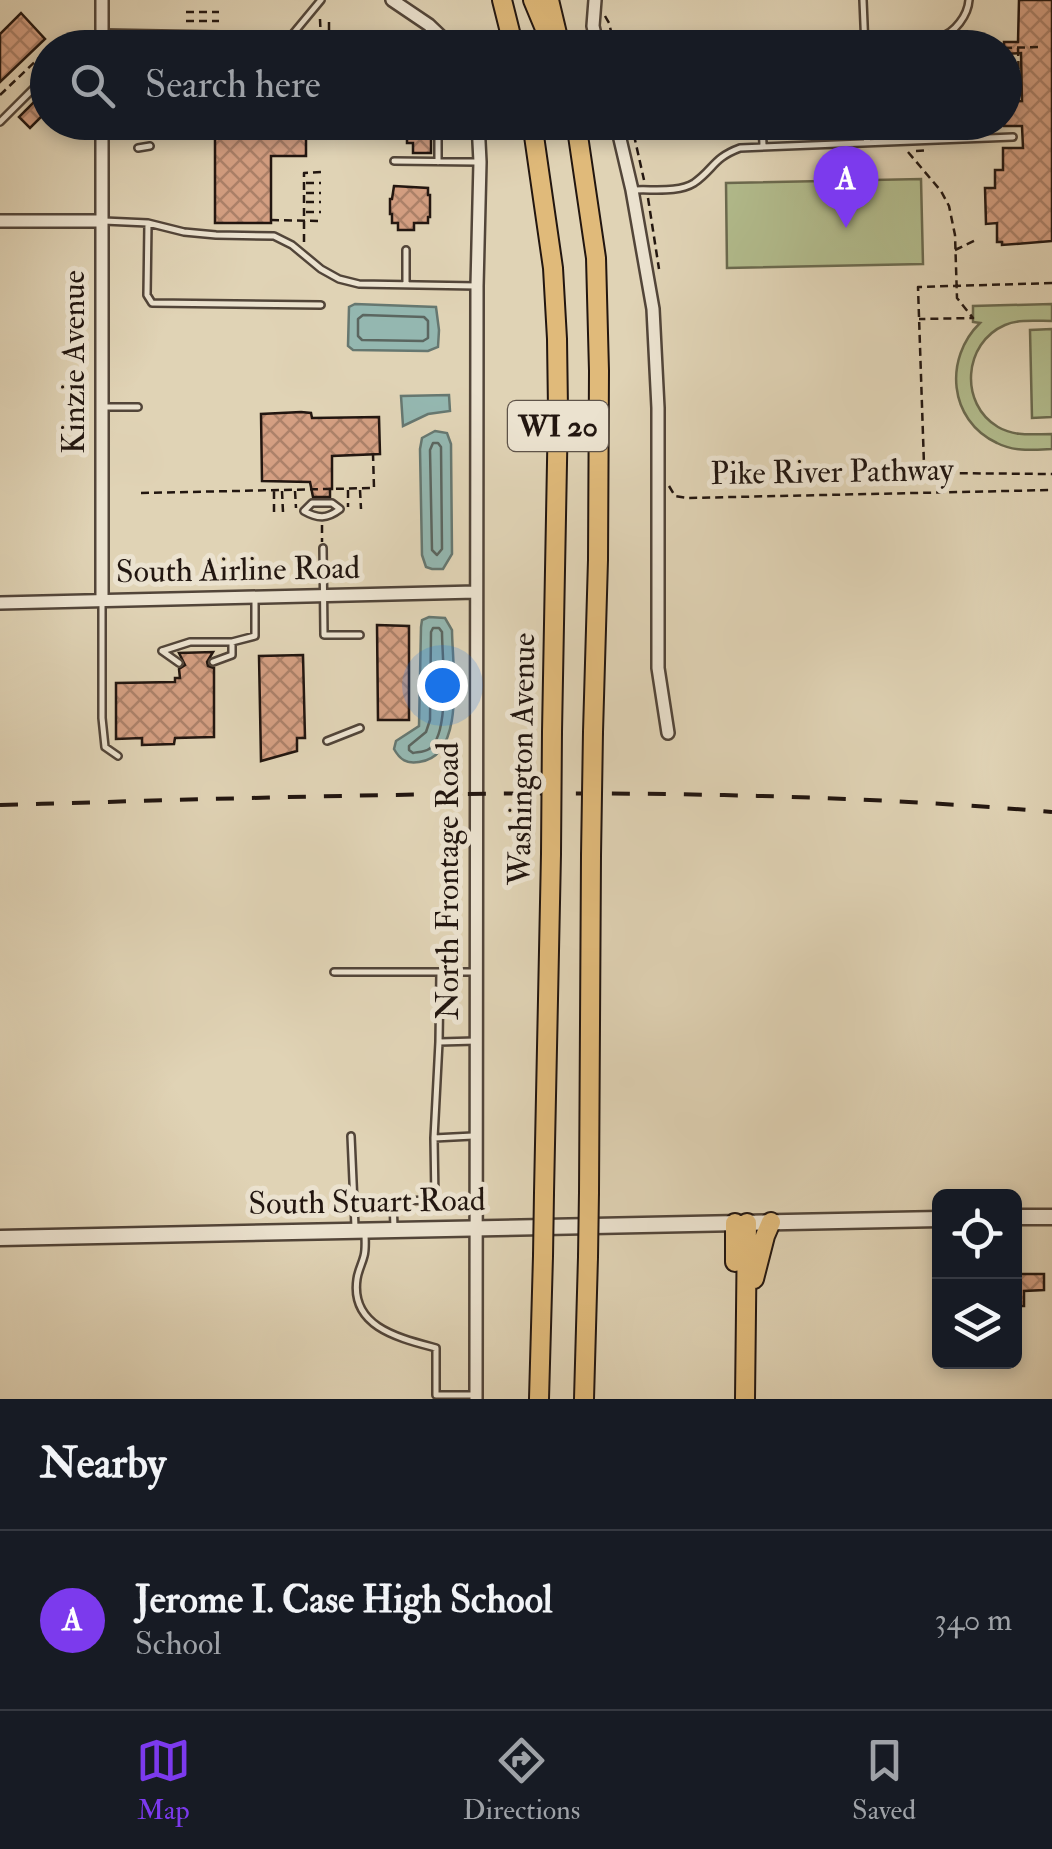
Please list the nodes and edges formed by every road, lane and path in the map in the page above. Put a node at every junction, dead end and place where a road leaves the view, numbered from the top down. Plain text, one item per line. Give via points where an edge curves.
1 (102, 0) edge
2 (321, 0) edge
3 (392, 0) edge
4 (502, 0) edge
5 (533, 0) edge
6 (549, 0) edge
7 (595, 0) edge
8 (863, 0) edge
9 (969, 0) edge
10 (186, 12) dead end
11 (219, 12) dead end
12 (603, 14) dead end
13 (320, 20) dead end
14 (186, 21) dead end
15 (219, 22) dead end
16 (328, 22) dead end
17 (102, 30) edge
18 (296, 30) edge
19 (320, 30) edge
20 (328, 30) edge
21 (435, 30) edge
22 (510, 30) edge
23 (548, 30) edge
24 (554, 30) edge
25 (593, 30) edge
26 (611, 30) edge
27 (864, 30) edge
28 (951, 30) edge
29 (1038, 47) dead end
30 (1022, 48) edge
31 (26, 57) dead end
32 (30, 62) edge
33 (30, 66) edge
34 (30, 92) edge
35 (0, 95) edge
36 (0, 122) edge
37 (102, 140) edge
38 (438, 140) edge
39 (479, 140) edge
40 (535, 140) edge
41 (579, 140) edge
42 (620, 140) edge
43 (635, 140) edge
44 (762, 140) edge
45 (867, 140) edge
46 (955, 140) edge
47 (867, 143) junction
48 (762, 145) junction
49 (150, 146) dead end
50 (138, 148) dead end
51 (908, 151) dead end
52 (394, 161) dead end
53 (438, 162) junction
54 (480, 162) junction
55 (321, 172) dead end
56 (644, 180) dead end
57 (304, 183) junction
58 (321, 183) dead end
59 (632, 190) junction
60 (304, 193) junction
61 (321, 193) dead end
62 (648, 198) dead end
63 (304, 202) junction
64 (321, 202) dead end
65 (304, 212) junction
66 (320, 212) dead end
67 (271, 220) dead end
68 (0, 221) edge
69 (102, 221) junction
70 (304, 222) junction
71 (320, 222) dead end
72 (148, 223) junction
73 (976, 240) dead end
74 (304, 242) dead end
75 (406, 250) dead end
76 (955, 250) junction
77 (659, 267) dead end
78 (1052, 283) edge
79 (956, 285) junction
80 (406, 286) junction
81 (477, 286) junction
82 (321, 305) dead end
83 (918, 320) junction
84 (102, 407) junction
85 (138, 407) dead end
86 (373, 454) dead end
87 (1052, 474) edge
88 (668, 484) dead end
89 (348, 488) junction
90 (360, 488) junction
91 (274, 490) junction
92 (282, 490) junction
93 (295, 490) junction
94 (1052, 490) edge
95 (140, 493) dead end
96 (348, 509) dead end
97 (361, 509) dead end
98 (274, 512) dead end
99 (283, 512) dead end
100 (296, 512) dead end
101 (322, 517) junction
102 (322, 548) joint
103 (476, 592) junction
104 (323, 595) junction
105 (255, 597) junction
106 (102, 600) junction
107 (0, 603) edge
108 (360, 635) dead end
109 (232, 642) junction
110 (179, 662) dead end
111 (214, 662) dead end
112 (360, 728) dead end
113 (668, 733) dead end
114 (328, 741) dead end
115 (118, 756) dead end
116 (334, 972) dead end
117 (440, 972) junction
118 (476, 972) junction
119 (476, 1041) junction
120 (439, 1042) junction
121 (351, 1136) dead end
122 (476, 1136) junction
123 (434, 1138) junction
124 (1052, 1216) edge
125 (1022, 1217) edge
126 (932, 1219) edge
127 (772, 1222) junction
128 (741, 1223) junction
129 (476, 1228) junction
130 (394, 1229) junction
131 (360, 1230) junction
132 (0, 1238) edge
133 (746, 1308) junction
134 (476, 1397) edge
135 (540, 1399) edge
136 (586, 1399) edge
137 (735, 1399) edge
138 (745, 1399) edge

1 - 17 street
2 - 18 lane
3 - 21 street
4 - 22 main road
5 - 23 main road
6 - 24 main road
7 - 25 street
8 - 27 lane
9 - 28 lane
10 - 11 path
12 - 26 path
13 - 19 path
14 - 15 path
16 - 20 path
29 - 30 path
31 - 32 path
33 - 35 path
34 - 36 lane
37 - 69 street, Kinzie Avenue
38 - 53 lane
39 - 54 street, North Frontage Road
40 - 135 main road, Washington Avenue / WI 20, bridge via 554,268 558,428
41 - 136 main road, WI 20, bridge via 596,258 600,371
42 - 59 street
43 - 56 path
44 - 48 lane
45 - 47 lane
46 - 47 lane
47 - 48 lane
48 - 59 lane via 722,154 692,184
49 - 50 lane
51 - 76 path via 949,206
52 - 53 lane
53 - 54 lane
54 - 81 street, North Frontage Road
55 - 57 path via 304,173
57 - 58 path
57 - 60 path
59 - 113 street via 653,310 658,668
60 - 61 path
60 - 63 path
62 - 77 path
63 - 64 path
63 - 65 path
65 - 66 path
65 - 70 path
67 - 70 path
68 - 69 street
69 - 72 lane
69 - 84 street, Kinzie Avenue
70 - 71 path
70 - 74 path
72 - 80 lane via 184,232 274,236 339,279
72 - 82 lane via 152,303
73 - 76 path
75 - 80 lane
76 - 79 path
78 - 79 path
79 - 83 path via 918,287
79 - 83 path via 957,298 973,318
80 - 81 lane
81 - 103 street, North Frontage Road
83 - 87 path via 924,466 937,473
84 - 85 lane
84 - 106 street, Kinzie Avenue
86 - 90 path via 374,488
88 - 94 path, Pike River Pathway via 675,496 688,498
89 - 90 path
89 - 93 path
89 - 96 path
90 - 97 path
91 - 92 path
91 - 95 path
91 - 98 path
92 - 93 path
92 - 99 path
93 - 100 path
101 - 101 lane via 330,516 340,509 332,502 312,503 304,511
101 - 102 path
102 - 104 lane
103 - 104 street, South Airline Road
103 - 118 street, North Frontage Road
104 - 105 street, South Airline Road
104 - 108 lane via 324,635
105 - 106 street, South Airline Road
105 - 109 lane via 255,636
106 - 107 street, South Airline Road
106 - 115 lane via 102,718 105,747
109 - 110 lane via 190,642 162,651
109 - 111 lane via 232,656
112 - 114 lane
116 - 117 lane
117 - 118 lane
117 - 120 lane
118 - 119 street, North Frontage Road
119 - 120 lane
119 - 122 street, North Frontage Road
120 - 123 lane
121 - 131 lane
122 - 123 lane
122 - 129 street, North Frontage Road
123 - 130 lane via 435,1200 394,1202
124 - 125 street
126 - 127 street, South Stuart Road
127 - 128 street, South Stuart Road
127 - 133 main road
128 - 129 street, South Stuart Road
128 - 133 main road
128 - 137 main road
129 - 130 street, South Stuart Road
129 - 134 street, North Frontage Road
130 - 131 street, South Stuart Road
131 - 132 street, South Stuart Road
131 - 134 lane via 365,1252 357,1302 367,1318 386,1332 436,1348 436,1395
133 - 138 main road

